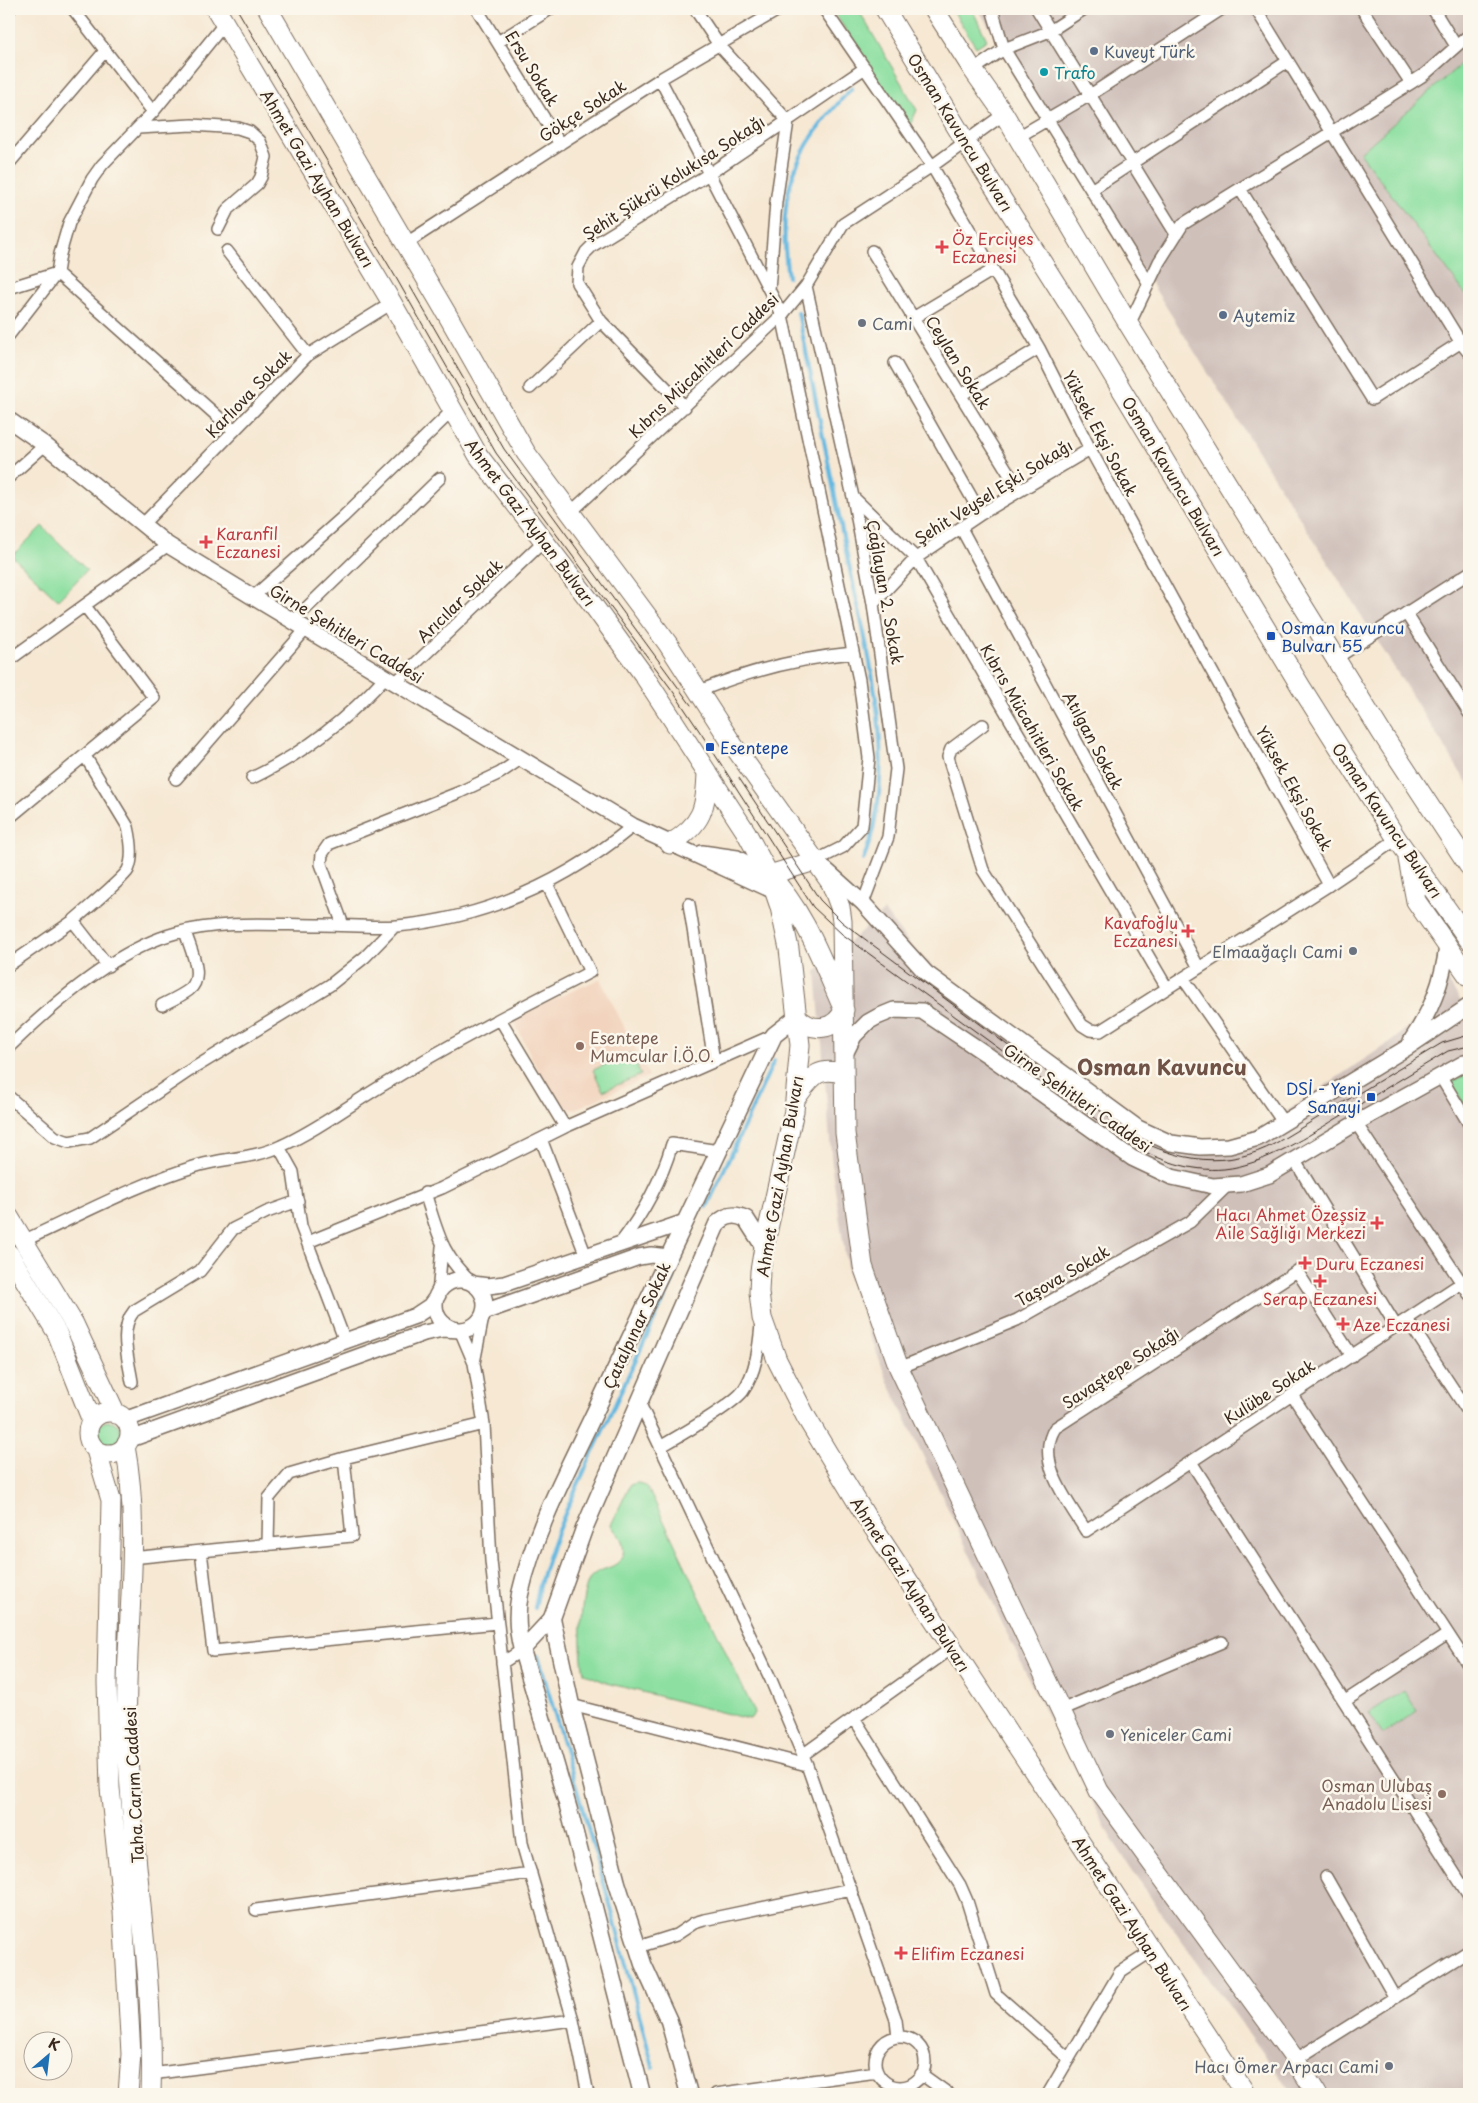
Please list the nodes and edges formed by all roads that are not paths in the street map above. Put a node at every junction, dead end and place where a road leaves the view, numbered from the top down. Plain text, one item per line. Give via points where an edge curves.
1 (73, 9) edge
2 (268, 9) edge
3 (477, 9) edge
4 (550, 9) edge
5 (696, 9) edge
6 (780, 9) edge
7 (824, 9) edge
8 (885, 9) edge
9 (934, 9) edge
10 (992, 9) edge
11 (1037, 9) edge
12 (1084, 9) edge
13 (1222, 9) edge
14 (1256, 9) edge
15 (1362, 9) edge
16 (1433, 9) edge
17 (220, 16) edge
18 (1050, 31) junction
19 (1469, 35) edge
20 (498, 42) junction
21 (719, 45) junction
22 (1456, 46) junction
23 (1004, 49) junction
24 (106, 51) junction
25 (1288, 61) junction
26 (865, 68) junction
27 (973, 70) junction
28 (660, 80) junction
29 (1411, 83) junction
30 (1090, 95) junction
31 (153, 112) junction
32 (1004, 114) junction
33 (1048, 120) junction
34 (788, 121) junction
35 (138, 128) junction
36 (1332, 132) junction
37 (1018, 137) junction
38 (965, 141) junction
39 (560, 144) junction
40 (9, 160) edge
41 (1132, 162) junction
42 (932, 166) junction
43 (709, 174) junction
44 (1240, 189) junction
45 (1090, 190) junction
46 (218, 229) dead end
47 (1176, 234) junction
48 (405, 244) junction
49 (227, 251) dead end
50 (872, 251) dead end
51 (993, 270) junction
52 (57, 273) junction
53 (1148, 282) junction
54 (806, 286) junction
55 (9, 288) edge
56 (769, 290) junction
57 (392, 303) junction
58 (782, 315) junction
59 (913, 318) junction
60 (601, 321) junction
61 (1129, 325) junction
62 (9, 335) edge
63 (1465, 340) edge
64 (1039, 348) junction
65 (1469, 353) edge
66 (308, 355) junction
67 (895, 363) dead end
68 (530, 388) dead end
69 (961, 395) junction
70 (685, 407) junction
71 (452, 410) junction
72 (9, 420) edge
73 (234, 431) junction
74 (45, 445) junction
75 (1090, 449) junction
76 (9, 477) edge
77 (440, 478) dead end
78 (1019, 490) junction
79 (853, 497) junction
80 (570, 513) junction
81 (981, 514) junction
82 (143, 524) junction
83 (961, 528) junction
84 (544, 541) junction
85 (168, 544) junction
86 (916, 558) junction
87 (1469, 573) edge
88 (254, 597) junction
89 (873, 604) junction
90 (85, 606) junction
91 (1406, 613) junction
92 (293, 621) junction
93 (307, 628) junction
94 (853, 653) junction
95 (1336, 658) junction
96 (9, 660) edge
97 (391, 679) junction
98 (699, 692) junction
99 (1469, 713) edge
100 (982, 726) dead end
101 (85, 756) junction
102 (522, 758) junction
103 (707, 772) junction
104 (252, 778) dead end
105 (176, 779) dead end
106 (9, 818) edge
107 (633, 826) junction
108 (1402, 846) junction
109 (677, 847) junction
110 (816, 861) junction
111 (1469, 866) edge
112 (772, 883) junction
113 (547, 884) junction
114 (1329, 885) junction
115 (863, 903) junction
116 (689, 904) dead end
117 (74, 921) junction
118 (343, 925) junction
119 (395, 926) junction
120 (184, 931) junction
121 (1469, 940) edge
122 (1447, 946) junction
123 (9, 965) edge
124 (108, 966) junction
125 (1199, 968) junction
126 (1469, 977) edge
127 (1183, 978) junction
128 (1167, 988) junction
129 (162, 1006) dead end
130 (1469, 1006) edge
131 (844, 1010) junction
132 (797, 1017) junction
133 (500, 1019) junction
134 (774, 1035) junction
135 (9, 1047) edge
136 (1408, 1047) junction
137 (845, 1054) junction
138 (714, 1061) junction
139 (1469, 1062) edge
140 (844, 1074) junction
141 (1440, 1076) junction
142 (9, 1098) edge
143 (795, 1099) junction
144 (1283, 1122) junction
145 (1356, 1124) junction
146 (1469, 1124) edge
147 (565, 1128) junction
148 (541, 1139) junction
149 (280, 1147) junction
150 (719, 1151) junction
151 (1295, 1161) junction
152 (1227, 1186) junction
153 (425, 1193) junction
154 (298, 1201) junction
155 (9, 1217) edge
156 (685, 1222) junction
157 (23, 1241) junction
158 (308, 1242) junction
159 (619, 1245) junction
160 (442, 1247) junction
161 (764, 1247) junction
162 (9, 1254) edge
163 (586, 1256) junction
164 (668, 1258) junction
165 (1466, 1281) edge
166 (473, 1284) junction
167 (1469, 1294) edge
168 (438, 1295) junction
169 (484, 1312) junction
170 (762, 1318) junction
171 (1407, 1319) junction
172 (1396, 1326) junction
173 (460, 1330) junction
174 (346, 1340) junction
175 (1352, 1356) junction
176 (474, 1362) junction
177 (899, 1368) junction
178 (132, 1382) dead end
179 (1292, 1395) junction
180 (639, 1402) junction
181 (1469, 1413) edge
182 (120, 1417) junction
183 (92, 1421) junction
184 (484, 1424) junction
185 (127, 1443) junction
186 (660, 1447) junction
187 (96, 1450) junction
188 (344, 1458) junction
189 (1191, 1462) junction
190 (1086, 1531) joint
191 (268, 1545) junction
192 (201, 1551) junction
193 (132, 1558) junction
194 (552, 1618) junction
195 (497, 1623) junction
196 (1448, 1634) junction
197 (1222, 1642) dead end
198 (1469, 1644) edge
199 (952, 1648) junction
200 (522, 1650) junction
201 (1459, 1651) junction
202 (502, 1663) junction
203 (1469, 1666) edge
204 (1345, 1702) junction
205 (571, 1705) junction
206 (1061, 1710) junction
207 (854, 1718) junction
208 (806, 1759) junction
209 (531, 1873) junction
210 (1326, 1877) dead end
211 (851, 1889) junction
212 (1469, 1896) edge
213 (256, 1910) dead end
214 (638, 1947) junction
215 (1152, 1951) junction
216 (1469, 1951) edge
217 (1395, 1998) junction
218 (573, 2020) junction
219 (898, 2037) junction
220 (1069, 2059) junction
221 (1295, 2060) junction
222 (877, 2072) junction
223 (151, 2074) junction
224 (921, 2074) junction
225 (128, 2094) edge
226 (151, 2094) edge
227 (588, 2094) edge
228 (642, 2094) edge
229 (689, 2094) edge
230 (716, 2094) edge
231 (949, 2094) edge
232 (1048, 2094) edge
233 (1246, 2094) edge
234 (1316, 2094) edge

1 - 24 street
2 - 48 main road
3 - 20 street, Ersu Sokak
4 - 20 street
5 - 21 street
6 - 21 street, Gökçe Sokak
7 - 26 street, Yüksek Ekşi Sokak
8 - 38 main road, Osman Kavuncu Bulvarı
9 - 27 main road
10 - 23 street
11 - 18 street
12 - 18 street
13 - 30 street
14 - 25 street
15 - 29 street
16 - 22 street
17 - 31 street
17 - 57 main road, Ahmet Gazi Ayhan Bulvarı
18 - 23 street
18 - 30 street
19 - 22 street
20 - 39 street, Ersu Sokak
21 - 28 street, Gökçe Sokak
21 - 34 street
22 - 29 street
23 - 27 street
23 - 33 street
24 - 31 street
24 - 40 street via 11,162
25 - 36 street
25 - 41 street
26 - 34 street, Şehit Şükrü Kolukısa Sokağı
26 - 42 street, Yüksek Ekşi Sokak
27 - 32 main road
28 - 39 street, Gökçe Sokak
28 - 43 street
29 - 36 street
30 - 33 street
30 - 41 street
31 - 35 street
32 - 37 main road
32 - 38 street, Kıbrıs Mücahitleri Caddesi
33 - 37 street
33 - 45 street
34 - 43 street, Şehit Şükrü Kolukısa Sokağı
34 - 56 street via 776,202
35 - 46 street via 192,125 238,128 250,132 260,141 266,157 261,177 228,209
35 - 52 street via 102,165 84,193 64,238
36 - 44 street
36 - 63 street
37 - 61 main road
38 - 42 street, Kıbrıs Mücahitleri Caddesi
38 - 108 main road, Osman Kavuncu Bulvarı via 1099,352 1301,687
39 - 48 street, Gökçe Sokak
41 - 45 street
41 - 47 street
42 - 51 street, Yüksek Ekşi Sokak
42 - 54 street, Kıbrıs Mücahitleri Caddesi via 843,224
43 - 56 street
43 - 60 street, Şehit Şükrü Kolukısa Sokağı via 586,252 578,266 577,283
44 - 47 street via 1183,224
44 - 63 street via 1372,399
45 - 53 street
47 - 53 street
48 - 80 main road via 526,453
49 - 66 street
50 - 59 street, Ceylan Sokak
51 - 59 street
51 - 64 street, Yüksek Ekşi Sokak
52 - 55 street
52 - 62 street
52 - 73 street
53 - 61 street
54 - 58 street, Kıbrıs Mücahitleri Caddesi
54 - 79 street, Çağlayan 2. Sokak
56 - 58 street
57 - 66 street, Karlıova Sokak
57 - 71 main road, Ahmet Gazi Ayhan Bulvarı
58 - 70 street, Kıbrıs Mücahitleri Caddesi
58 - 94 street
59 - 69 street, Ceylan Sokak
60 - 68 street
60 - 70 street, Şehit Şükrü Kolukısa Sokağı
61 - 95 main road
63 - 65 street
64 - 69 street
64 - 75 street, Yüksek Ekşi Sokak
66 - 73 street, Karlıova Sokak
67 - 81 street
69 - 78 street, Ceylan Sokak
70 - 80 street, Kıbrıs Mücahitleri Caddesi
71 - 84 main road, Ahmet Gazi Ayhan Bulvarı via 478,455
71 - 88 street via 343,517
72 - 74 street, Girne Şehitleri Caddesi
73 - 82 street, Karlıova Sokak
74 - 76 street
74 - 82 street, Girne Şehitleri Caddesi
75 - 78 street, Şehit Veysel Eşki Sokağı
75 - 114 street, Yüksek Ekşi Sokak
77 - 92 street
78 - 81 street, Şehit Veysel Eşki Sokağı
79 - 86 street, Kıbrıs Mücahitleri Sokak
79 - 89 street, Çağlayan 2. Sokak
80 - 98 main road via 668,644
81 - 83 street, Şehit Veysel Eşki Sokağı
82 - 85 street, Girne Şehitleri Caddesi
83 - 86 street, Şehit Veysel Eşki Sokağı
83 - 125 street, Atılgan Sokak
84 - 97 street, Arıcılar Sokak
84 - 103 main road, Ahmet Gazi Ayhan Bulvarı via 643,674
85 - 88 street, Girne Şehitleri Caddesi
85 - 90 street
86 - 89 street, Şehit Veysel Eşki Sokağı
86 - 128 street, Kıbrıs Mücahitleri Sokak
87 - 91 street
88 - 92 street, Girne Şehitleri Caddesi
89 - 115 street, Çağlayan 2. Sokak via 896,769 888,837
90 - 96 street
90 - 101 street via 154,698
91 - 95 street
91 - 99 street
92 - 93 street, Girne Şehitleri Caddesi
93 - 97 street, Girne Şehitleri Caddesi
93 - 105 street
94 - 98 street via 768,667
94 - 110 street via 869,758 862,826 843,847
95 - 111 main road
97 - 102 street, Girne Şehitleri Caddesi
97 - 104 street, Arıcılar Sokak via 323,736 296,755
98 - 110 main road
100 - 128 street via 951,749 948,757 983,870 1082,1025 1100,1031
101 - 106 street
101 - 117 street via 128,826 131,855 128,871
102 - 107 street, Girne Şehitleri Caddesi
102 - 118 street via 500,773 460,792 329,844 322,854 321,864
103 - 109 main road via 706,797 697,822
103 - 112 main road, Ahmet Gazi Ayhan Bulvarı via 746,832
107 - 109 street, Girne Şehitleri Caddesi
107 - 113 street via 589,859
108 - 114 street
108 - 121 main road, Osman Kavuncu Bulvarı
108 - 122 main road via 1416,901
109 - 112 street, Girne Şehitleri Caddesi via 737,858
110 - 112 main road
110 - 115 street, Girne Şehitleri Caddesi
110 - 131 main road via 840,907
112 - 131 main road via 788,898 808,932
112 - 132 main road, Ahmet Gazi Ayhan Bulvarı via 789,949
113 - 119 street via 470,913
113 - 133 street via 590,972
114 - 125 street
115 - 144 street, Girne Şehitleri Caddesi via 926,973 1113,1112 1149,1134 1186,1146 1214,1147 1258,1138
116 - 138 street
117 - 123 street
117 - 124 street
118 - 119 street
118 - 120 street via 232,924
119 - 142 street via 365,957 330,985 189,1071 90,1138 69,1142 55,1137
120 - 124 street via 143,945
120 - 129 street via 196,968 196,980 190,990
122 - 126 main road
122 - 136 street via 1445,969 1431,1010
124 - 135 street via 47,1012
125 - 127 street
127 - 128 street
127 - 144 street
130 - 136 street, Girne Şehitleri Caddesi
131 - 132 main road via 838,1020 824,1028 812,1028
131 - 137 main road
132 - 134 main road, Çatalpınar Sokak
132 - 143 main road, Ahmet Gazi Ayhan Bulvarı via 800,1045
133 - 147 street
133 - 149 street
134 - 138 street
134 - 150 main road, Çatalpınar Sokak
136 - 144 street, Girne Şehitleri Caddesi
137 - 140 main road
137 - 152 street, Girne Şehitleri Caddesi via 854,1036 877,1016 894,1010 922,1011 1132,1158 1186,1182
138 - 147 street
139 - 141 street, Girne Şehitleri Caddesi
140 - 143 main road via 828,1070 819,1072
140 - 177 main road via 845,1134 864,1266
141 - 145 street, Girne Şehitleri Caddesi
141 - 146 street
143 - 161 main road, Ahmet Gazi Ayhan Bulvarı
145 - 151 street, Girne Şehitleri Caddesi
145 - 165 street
147 - 148 street
148 - 153 street via 442,1188
148 - 163 street
149 - 154 street via 293,1172
149 - 157 street via 201,1165 157,1180
150 - 156 main road, Çatalpınar Sokak
150 - 159 street via 672,1144 646,1207
151 - 152 street, Girne Şehitleri Caddesi via 1270,1176
151 - 172 street
152 - 177 street, Taşova Sokak via 1190,1222 1017,1320
153 - 158 street
153 - 160 street
154 - 158 street via 301,1226
154 - 178 street via 234,1228 200,1271 129,1316 125,1338
155 - 157 main road
156 - 159 street
156 - 164 main road, Çatalpınar Sokak
157 - 182 main road via 74,1324
158 - 174 street
159 - 163 street
160 - 166 street via 459,1272
160 - 168 street
161 - 170 main road, Ahmet Gazi Ayhan Bulvarı via 759,1292
161 - 180 main road, Çatalpınar Sokak via 746,1218 729,1216 717,1224
162 - 183 main road via 56,1333
163 - 166 street via 504,1284
164 - 169 street via 639,1257
164 - 200 main road, Çatalpınar Sokak via 539,1536 518,1604
165 - 167 street
165 - 171 street, Kulübe Sokak
166 - 168 street via 465,1281 449,1283
166 - 169 street via 483,1296
168 - 173 street via 436,1311 439,1318 452,1329
168 - 174 street via 430,1306 415,1316
169 - 173 street via 475,1325
169 - 176 street
170 - 186 street via 758,1352 742,1392
170 - 199 main road, Ahmet Gazi Ayhan Bulvarı via 777,1360 806,1418
171 - 172 street, Kulübe Sokak
171 - 181 street
172 - 175 street, Kulübe Sokak
173 - 176 street
173 - 185 street via 424,1333
174 - 182 street
175 - 179 street, Kulübe Sokak
175 - 190 street, Savaştepe Sokağı via 1297,1271 1056,1428 1048,1448 1051,1467
176 - 184 street
177 - 206 main road
179 - 189 street, Kulübe Sokak
179 - 196 street
180 - 186 street
180 - 194 main road, Çatalpınar Sokak via 584,1530
182 - 183 main road via 102,1414
182 - 185 main road via 129,1429
183 - 187 main road via 88,1433
184 - 188 street
184 - 195 street
185 - 187 main road via 115,1453
185 - 193 main road, Taha Carım Caddesi
186 - 208 street
187 - 225 main road, Taha Carım Caddesi via 111,1500 108,1731 131,2054
188 - 191 street via 289,1474 269,1498
188 - 191 street via 352,1536
189 - 190 street, Kulübe Sokak
189 - 204 street
191 - 192 street
192 - 193 street
192 - 195 street via 213,1651
193 - 223 main road, Taha Carım Caddesi via 127,1736 151,2028
194 - 200 street
194 - 205 main road
195 - 202 street
196 - 201 street
196 - 204 street
197 - 206 street
198 - 201 street
199 - 207 street
199 - 215 main road, Ahmet Gazi Ayhan Bulvarı
200 - 202 street
200 - 228 main road, Çatalpınar Sokak via 569,1810
201 - 203 street
202 - 209 street via 522,1843
204 - 212 street
205 - 208 street
205 - 214 main road via 617,1883
206 - 221 main road via 1099,1791
207 - 208 street
207 - 220 street via 960,1885 996,1994
208 - 211 street
209 - 213 street
209 - 218 street
210 - 217 street
211 - 214 street via 704,1920 676,1935
211 - 219 street via 896,2020
214 - 229 main road via 669,2021
215 - 220 street via 1120,1972
215 - 233 main road, Ahmet Gazi Ayhan Bulvarı
216 - 217 street
217 - 221 street
218 - 223 street
218 - 227 street
219 - 222 street via 890,2038 878,2049
219 - 224 street via 907,2038 920,2047 925,2063
220 - 232 street
221 - 234 main road
222 - 224 street via 882,2079 896,2086 912,2084
222 - 230 street
223 - 226 main road, Taha Carım Caddesi
224 - 231 street

